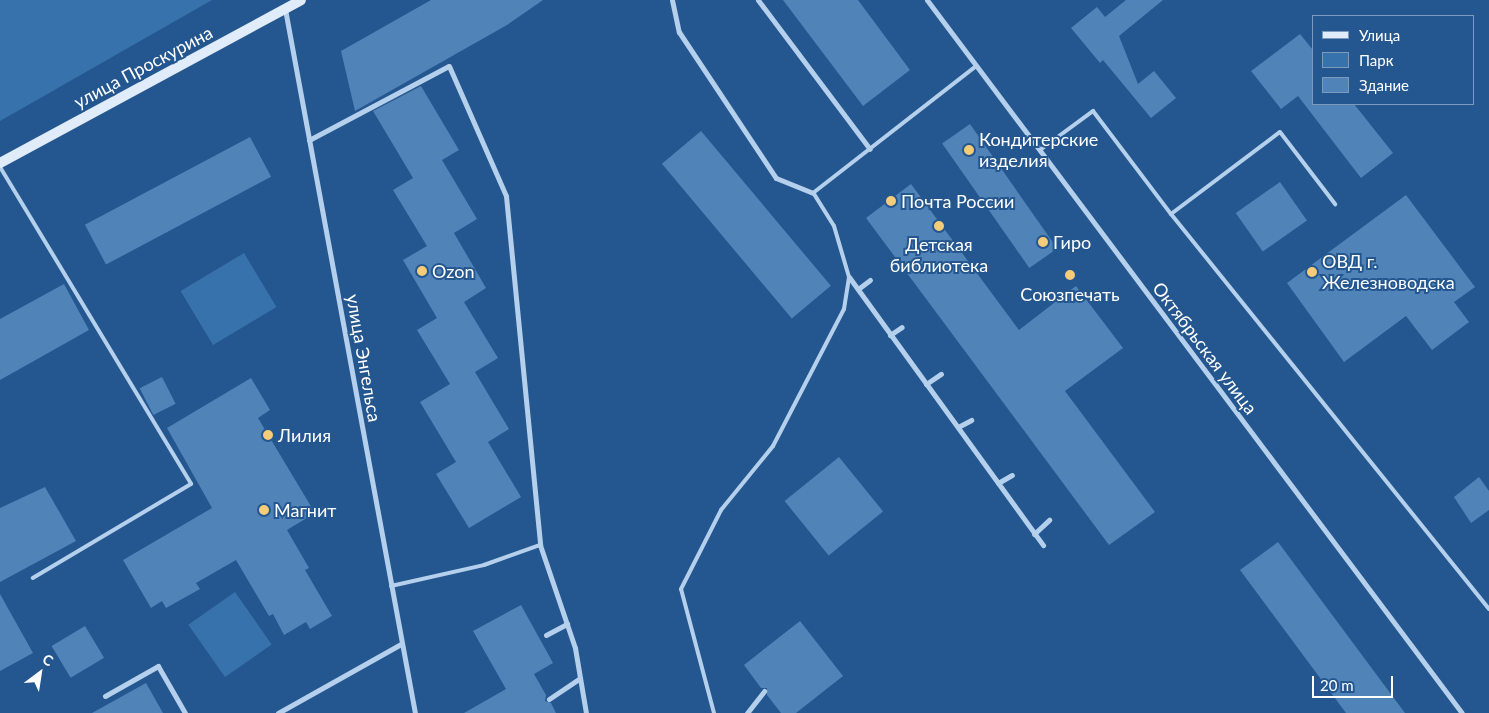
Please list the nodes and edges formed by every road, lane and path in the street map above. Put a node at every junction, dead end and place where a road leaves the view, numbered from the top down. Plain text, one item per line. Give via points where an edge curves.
1 (301, 0) edge
2 (672, 0) edge
3 (758, 0) edge
4 (927, 0) edge
5 (285, 9) junction
6 (976, 66) junction
7 (309, 140) junction
8 (870, 148) junction
9 (1040, 150) junction
10 (0, 165) edge
11 (813, 193) junction
12 (1334, 204) dead end
13 (1171, 214) junction
14 (849, 277) junction
15 (870, 280) dead end
16 (858, 289) junction
17 (902, 327) dead end
18 (890, 334) junction
19 (941, 374) dead end
20 (926, 384) junction
21 (970, 420) dead end
22 (958, 428) junction
23 (1012, 475) dead end
24 (998, 483) junction
25 (1049, 520) dead end
26 (1034, 534) junction
27 (540, 545) junction
28 (1043, 545) dead end
29 (33, 578) dead end
30 (391, 586) junction
31 (1489, 609) edge
32 (567, 624) junction
33 (546, 635) dead end
34 (401, 644) junction
35 (580, 678) junction
36 (764, 691) dead end
37 (105, 696) dead end
38 (549, 699) dead end
39 (185, 713) edge
40 (278, 713) edge
41 (415, 713) edge
42 (586, 713) edge
43 (714, 713) edge
44 (748, 713) edge
45 (1462, 713) edge

1 - 5 street, улица Проскурина
2 - 11 street via 679,32 776,178
3 - 8 street
4 - 6 street, Октябрьская улица
5 - 7 street, улица Энгельса
5 - 10 street, улица Проскурина
6 - 8 lane
6 - 9 street, Октябрьская улица
7 - 27 street via 449,66 506,196
7 - 30 street, улица Энгельса
8 - 11 lane
9 - 13 lane via 1093,111
9 - 45 street, Октябрьская улица
10 - 29 lane via 191,484
11 - 14 lane via 834,226
12 - 13 lane via 1280,132
13 - 31 lane
14 - 16 street
14 - 43 lane via 844,309 773,446 721,510 681,589
15 - 16 street
16 - 18 street
17 - 18 street
18 - 20 street
19 - 20 street
20 - 22 street
21 - 22 street
22 - 24 street
23 - 24 street
24 - 26 street
25 - 26 street
26 - 28 street
27 - 30 lane via 484,564
27 - 32 street
30 - 34 street, улица Энгельса
32 - 33 street
32 - 35 street
34 - 40 street
34 - 41 street, улица Энгельса
35 - 38 street
35 - 42 street
36 - 44 street
37 - 39 street via 158,666

